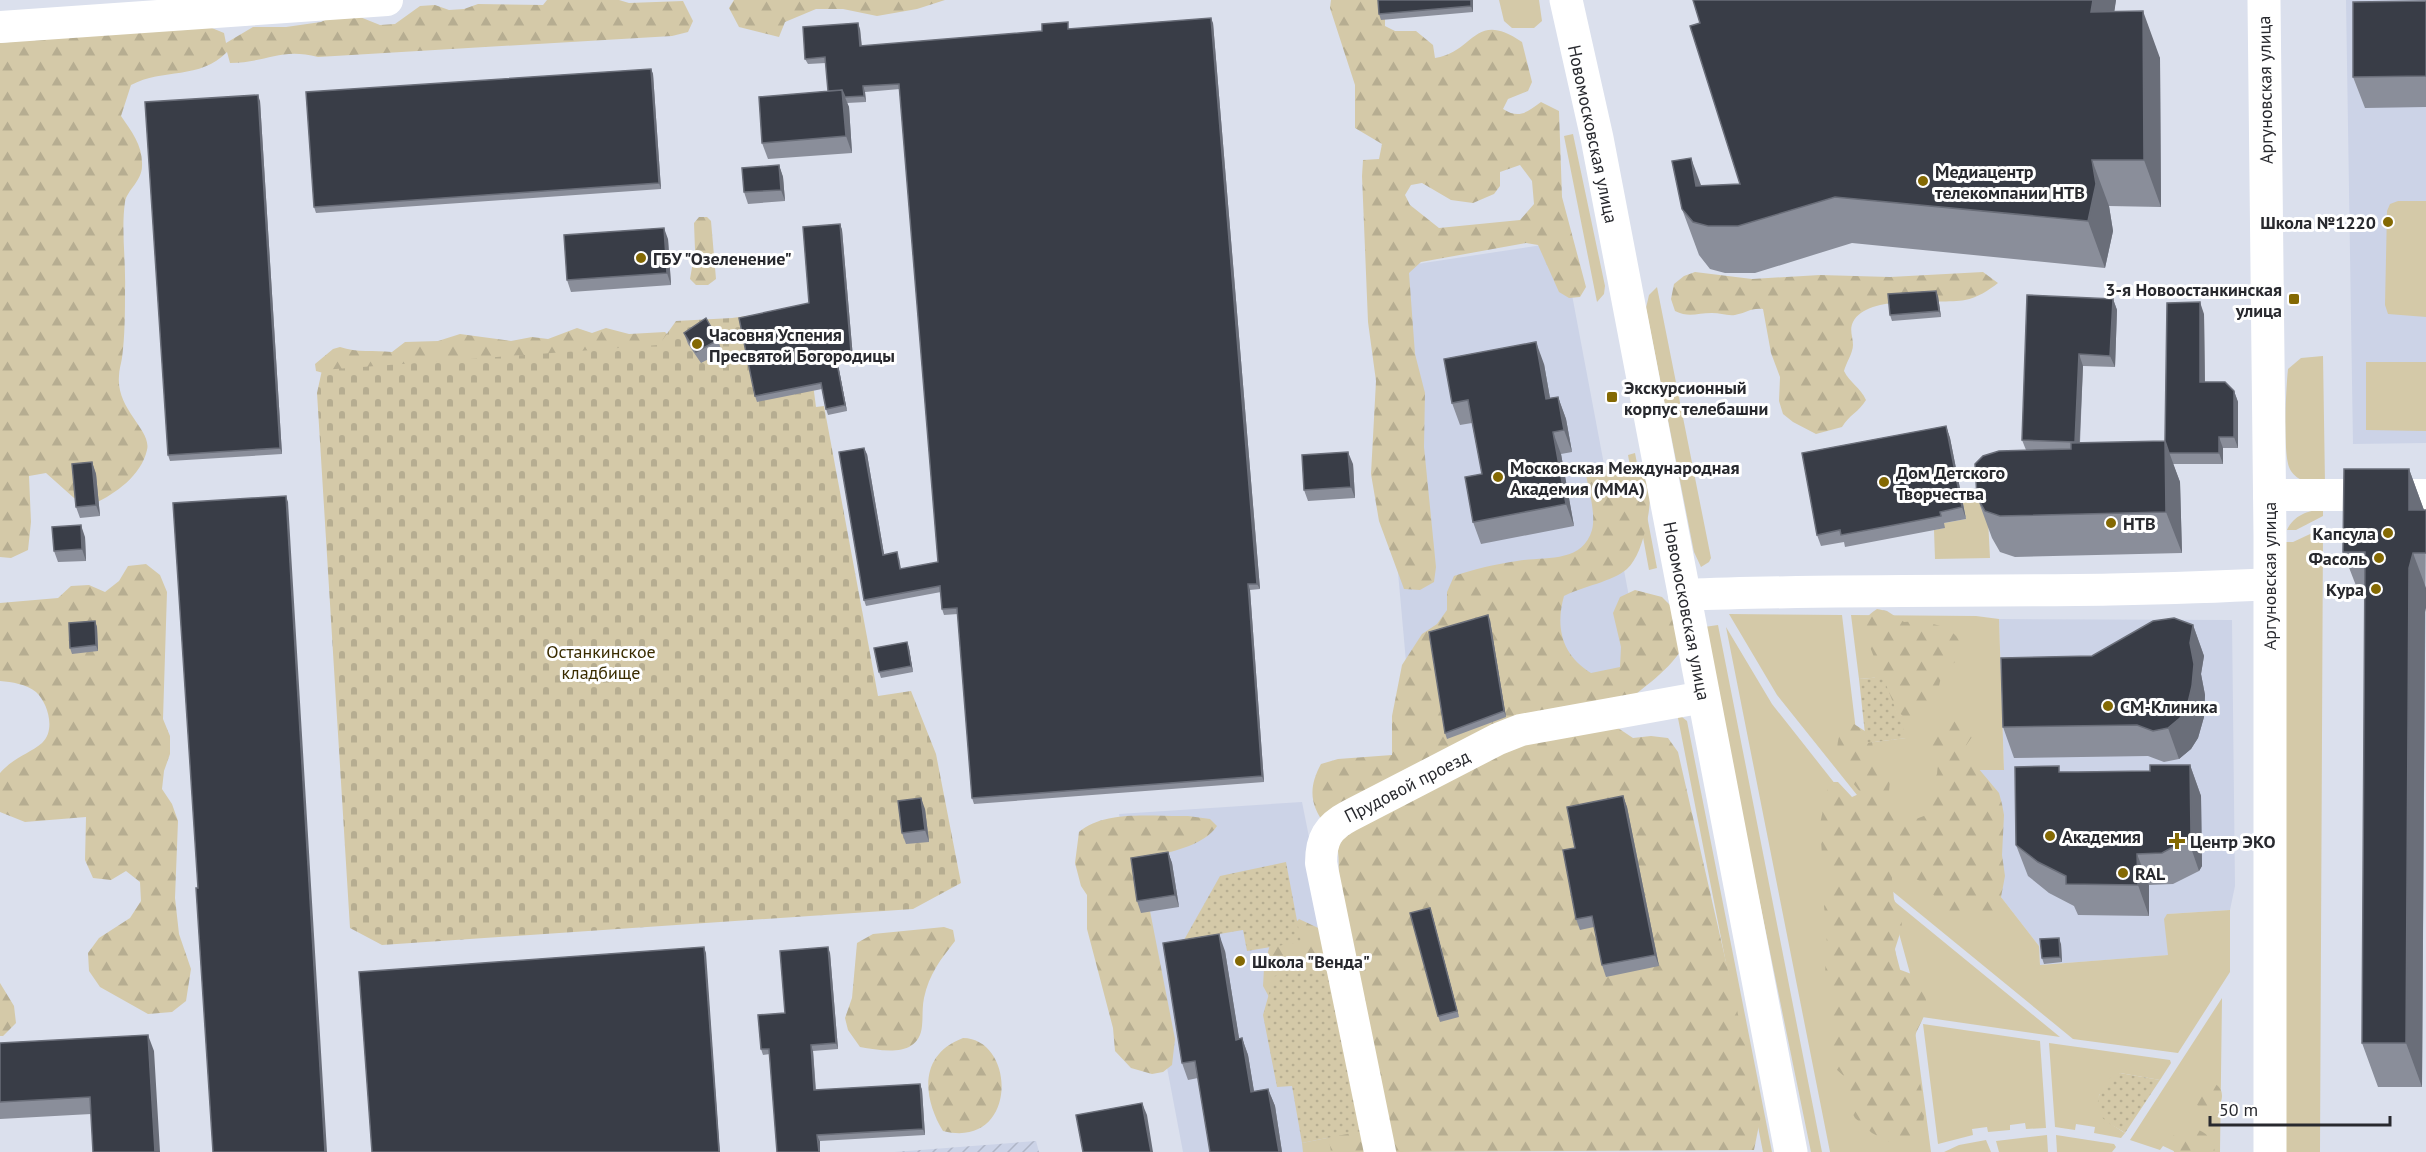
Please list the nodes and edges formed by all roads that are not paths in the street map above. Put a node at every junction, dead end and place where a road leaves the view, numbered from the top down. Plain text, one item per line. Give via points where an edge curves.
1 (387, 0) edge
2 (1566, 0) edge
3 (2264, 0) edge
4 (0, 27) edge
5 (2269, 495) junction
6 (2426, 495) edge
7 (2270, 584) junction
8 (1684, 595) junction
9 (1704, 697) junction
10 (1380, 1152) edge
11 (1791, 1152) edge
12 (2270, 1152) edge

1 - 4 street
2 - 8 main road, Новомосковская улица via 1597,138
3 - 5 main road, Аргуновская улица
5 - 6 street
5 - 7 main road, Аргуновская улица
7 - 8 street via 2172,589
7 - 12 main road, Аргуновская улица
8 - 9 main road, Новомосковская улица
9 - 10 street, Прудовой проезд via 1521,730 1349,816 1326,834 1321,862
9 - 11 main road, Новомосковская улица

